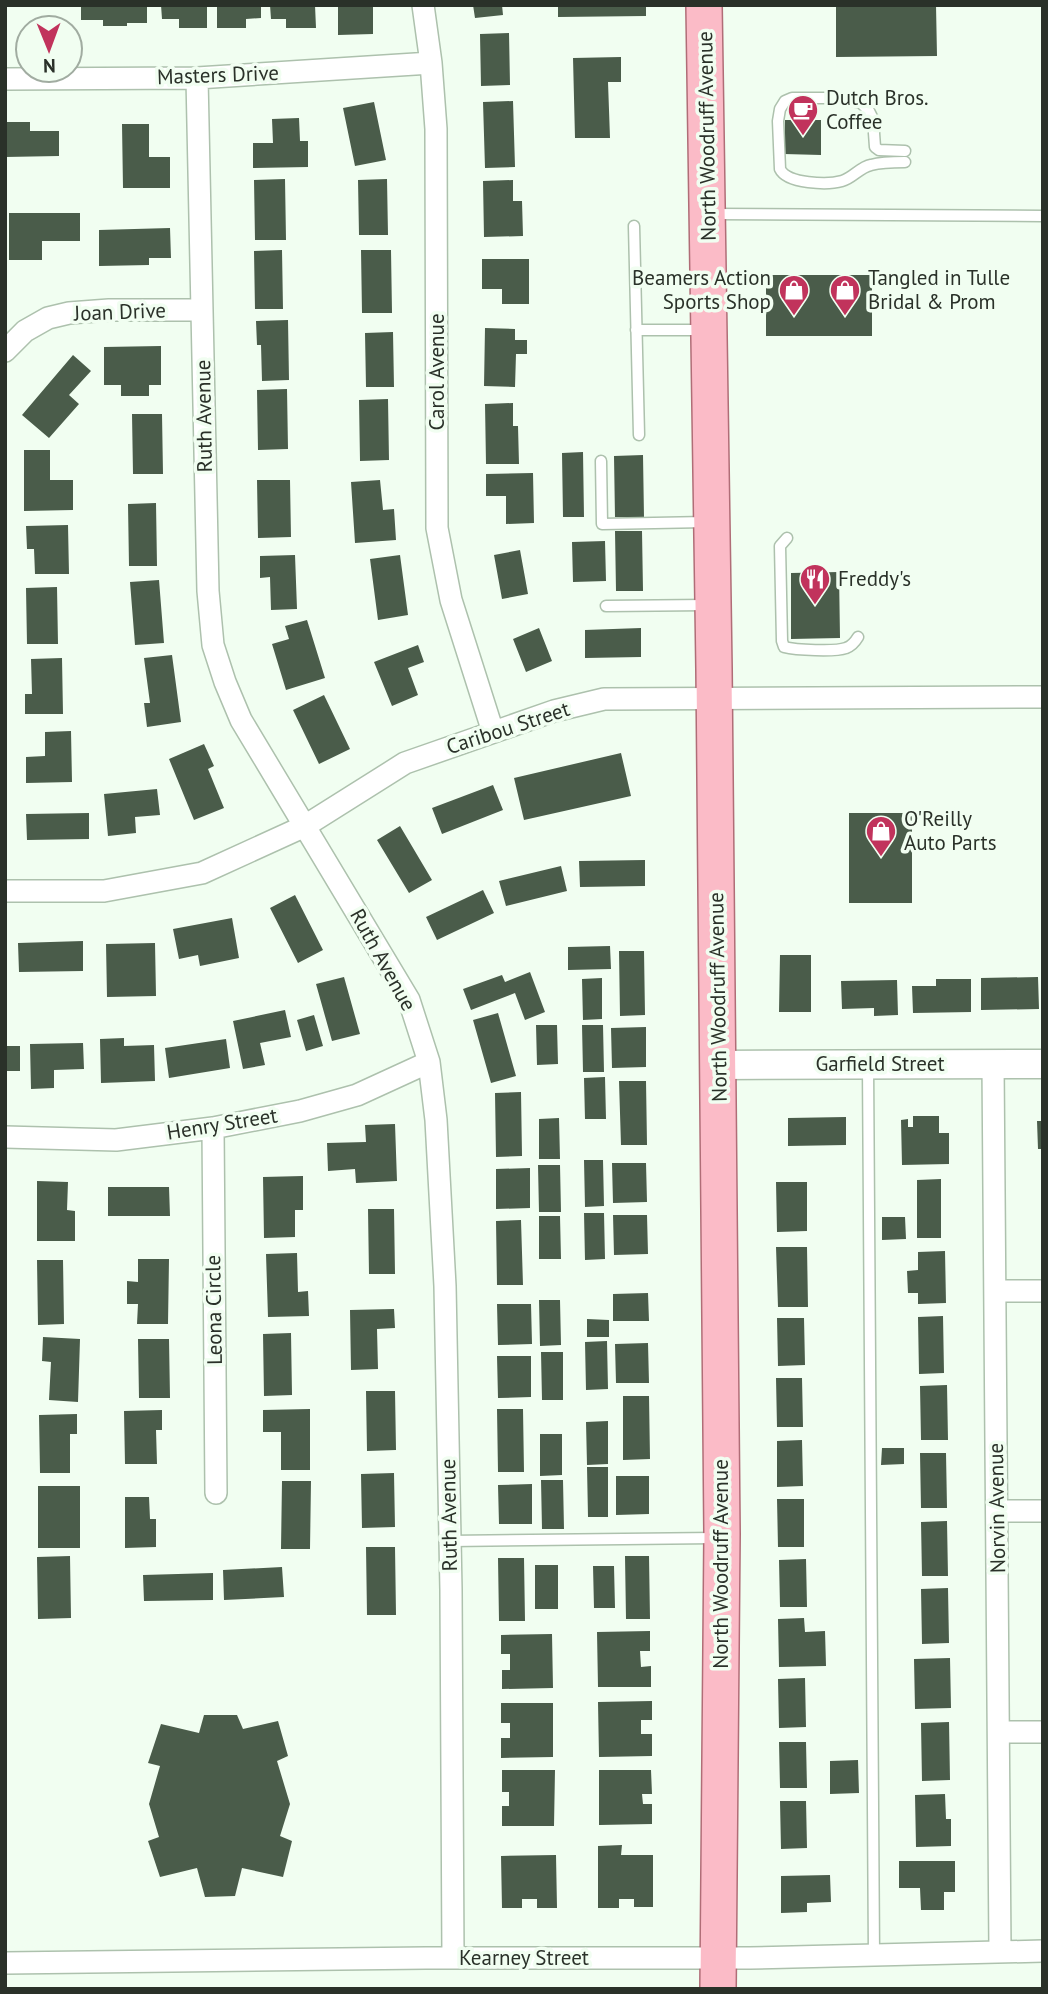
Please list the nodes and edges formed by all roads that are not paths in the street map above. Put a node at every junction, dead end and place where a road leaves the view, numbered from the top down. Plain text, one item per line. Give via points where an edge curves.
1 (423, 5) edge
2 (704, 5) edge
3 (431, 64) junction
4 (197, 78) junction
5 (5, 79) edge
6 (905, 157) joint
7 (708, 214) junction
8 (1043, 216) edge
9 (634, 226) dead end
10 (201, 310) junction
11 (636, 330) junction
12 (710, 330) junction
13 (6, 348) edge
14 (639, 435) dead end
15 (601, 461) dead end
16 (712, 522) junction
17 (787, 538) dead end
18 (714, 604) junction
19 (606, 606) dead end
20 (858, 637) dead end
21 (1043, 697) edge
22 (715, 698) junction
23 (492, 732) junction
24 (305, 826) junction
25 (5, 891) edge
26 (429, 1062) junction
27 (868, 1064) junction
28 (993, 1064) junction
29 (1043, 1064) edge
30 (718, 1065) junction
31 (213, 1128) junction
32 (5, 1137) edge
33 (995, 1291) junction
34 (1043, 1291) edge
35 (216, 1493) dead end
36 (1043, 1510) edge
37 (998, 1511) junction
38 (722, 1538) junction
39 (450, 1541) junction
40 (1043, 1731) edge
41 (999, 1732) junction
42 (1000, 1951) junction
43 (1043, 1951) edge
44 (874, 1955) junction
45 (453, 1958) junction
46 (5, 1963) edge
47 (718, 1973) edge

1 - 3 street, Carol Avenue
2 - 7 main road, North Woodruff Avenue
3 - 4 street, Masters Drive
3 - 23 street, Carol Avenue via 436,129 437,528 451,600
4 - 5 street, Masters Drive
4 - 10 street, Ruth Avenue
6 - 6 lane via 875,147 873,119 861,103 792,98 780,109 780,169 789,178 842,181 861,168
7 - 8 lane
7 - 12 main road, North Woodruff Avenue
9 - 11 lane
10 - 13 street, Joan Drive via 109,310 48,317
10 - 24 street, Ruth Avenue via 213,645 241,720
11 - 12 lane
11 - 14 lane
12 - 16 main road, North Woodruff Avenue
15 - 16 lane via 602,524
16 - 18 main road, North Woodruff Avenue
17 - 20 lane via 780,545 784,647 842,649
18 - 19 lane
18 - 22 main road, North Woodruff Avenue
21 - 22 street, Caribou Street
22 - 23 street, Caribou Street via 604,699
22 - 30 main road, North Woodruff Avenue
23 - 24 street, Caribou Street via 405,763
24 - 25 street, Caribou Street via 202,873 104,891
24 - 26 street, Ruth Avenue via 409,1000
26 - 31 street, Henry Street via 357,1095
26 - 39 street, Ruth Avenue via 445,1286
27 - 28 street, Garfield Street
27 - 30 street, Garfield Street
27 - 44 lane
28 - 29 street, Garfield Street
28 - 33 street, Norvin Avenue
30 - 38 main road, North Woodruff Avenue
31 - 32 street, Henry Street via 116,1140
31 - 35 street, Leona Circle
33 - 34 street
33 - 37 street, Norvin Avenue
36 - 37 street
37 - 41 street, Norvin Avenue
38 - 39 lane
38 - 47 main road, North Woodruff Avenue
39 - 45 street, Ruth Avenue
40 - 41 street
41 - 42 street, Norvin Avenue
42 - 43 street, Kearney Street
42 - 44 street, Kearney Street
44 - 47 street, Kearney Street via 755,1958
45 - 46 street, Kearney Street
45 - 47 street, Kearney Street

